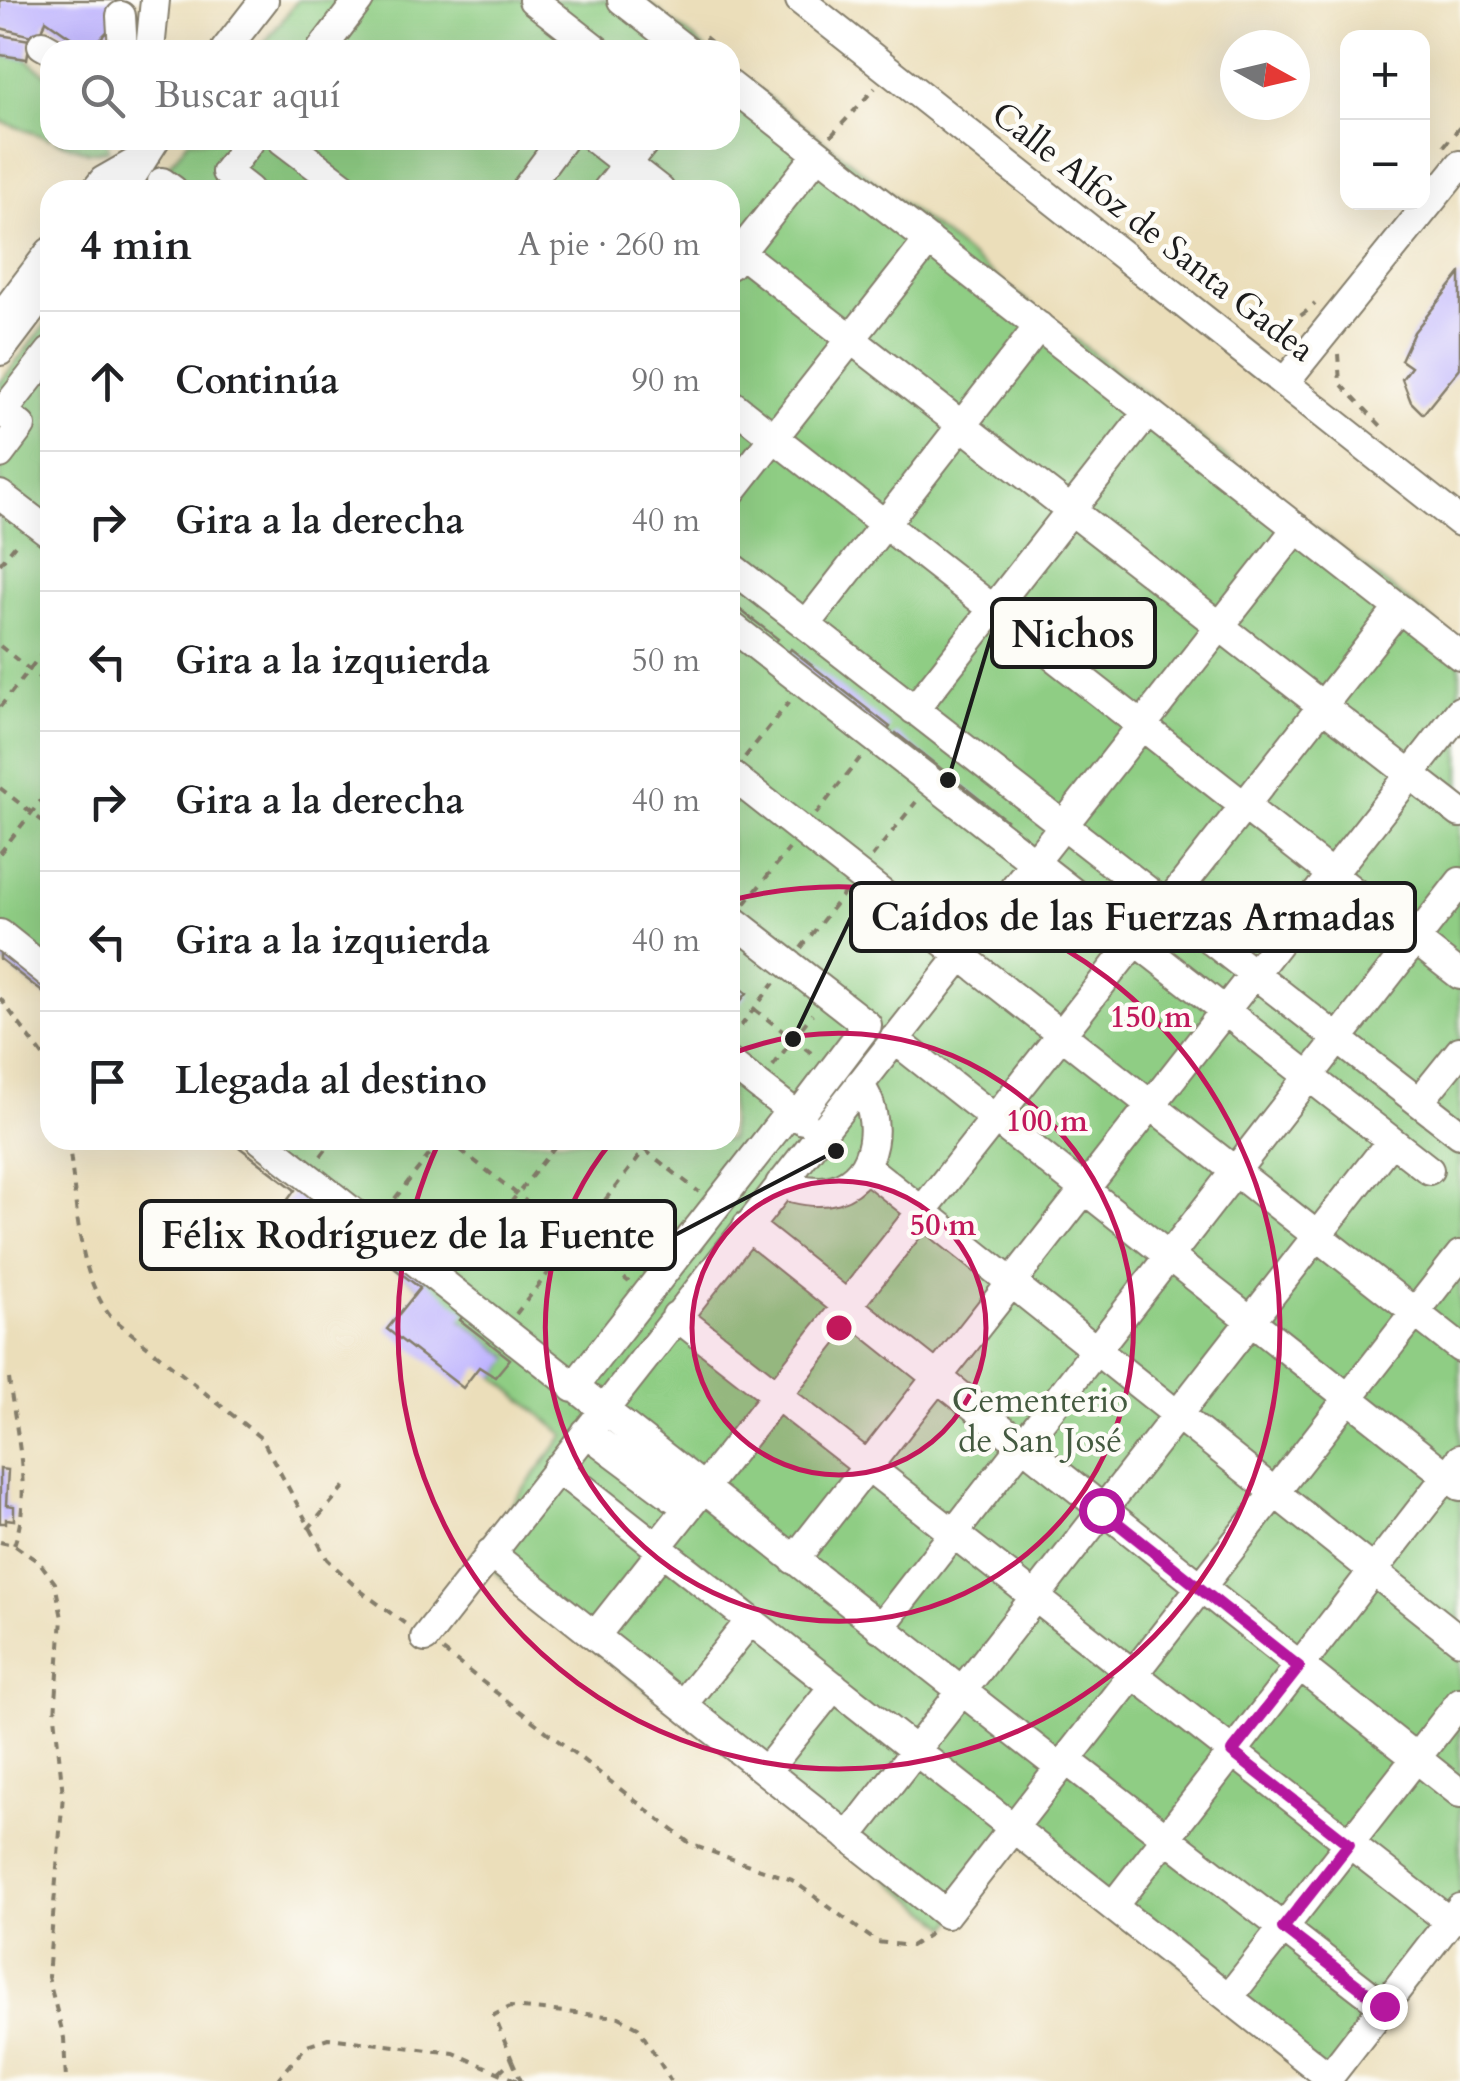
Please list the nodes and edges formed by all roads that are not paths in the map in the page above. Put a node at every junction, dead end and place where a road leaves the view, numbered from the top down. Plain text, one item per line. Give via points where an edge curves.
1 (155, 0) edge
2 (359, 0) edge
3 (533, 0) edge
4 (622, 0) edge
5 (800, 0) edge
6 (253, 7) edge
7 (121, 16) dead end
8 (122, 40) edge
9 (151, 40) edge
10 (232, 40) edge
11 (328, 40) edge
12 (583, 40) edge
13 (673, 40) edge
14 (740, 91) edge
15 (825, 145) junction
16 (136, 150) edge
17 (243, 150) edge
18 (295, 150) edge
19 (555, 150) edge
20 (608, 150) edge
21 (638, 150) edge
22 (627, 165) junction
23 (1460, 165) edge
24 (104, 180) edge
25 (236, 180) edge
26 (335, 180) edge
27 (532, 180) edge
28 (615, 180) edge
29 (647, 180) edge
30 (929, 240) junction
31 (740, 246) edge
32 (740, 259) edge
33 (40, 265) edge
34 (40, 299) edge
35 (0, 318) edge
36 (1039, 326) junction
37 (850, 339) junction
38 (0, 351) edge
39 (40, 373) edge
40 (1284, 383) junction
41 (740, 411) edge
42 (1148, 412) junction
43 (962, 426) junction
44 (774, 437) junction
45 (0, 457) edge
46 (740, 480) edge
47 (0, 494) edge
48 (1070, 510) junction
49 (1460, 522) edge
50 (885, 524) junction
51 (40, 525) edge
52 (1297, 528) junction
53 (740, 574) edge
54 (1399, 608) junction
55 (993, 609) junction
56 (806, 625) junction
57 (1219, 627) junction
58 (740, 633) edge
59 (1460, 656) edge
60 (1322, 706) junction
61 (914, 710) junction
62 (1460, 711) edge
63 (1142, 725) junction
64 (1410, 774) junction
65 (740, 781) edge
66 (1245, 806) junction
67 (1460, 813) edge
68 (1062, 826) junction
69 (1033, 862) junction
70 (1332, 874) junction
71 (1460, 882) edge
72 (1166, 906) junction
73 (740, 926) edge
74 (0, 934) edge
75 (1416, 940) junction
76 (1135, 941) junction
77 (963, 955) junction
78 (40, 966) edge
79 (1254, 974) junction
80 (1460, 975) edge
81 (1225, 1011) junction
82 (1062, 1034) junction
83 (894, 1038) junction
84 (1337, 1039) junction
85 (1460, 1050) edge
86 (740, 1071) edge
87 (1309, 1077) junction
88 (860, 1084) junction
89 (1419, 1102) junction
90 (1152, 1104) junction
91 (794, 1113) junction
92 (995, 1119) junction
93 (820, 1133) junction
94 (1460, 1134) edge
95 (1391, 1140) junction
96 (274, 1150) edge
97 (865, 1166) junction
98 (1429, 1170) dead end
99 (1236, 1171) junction
100 (780, 1184) junction
101 (1084, 1190) junction
102 (923, 1212) junction
103 (748, 1226) junction
104 (1317, 1235) junction
105 (1460, 1255) edge
106 (1168, 1257) junction
107 (1012, 1283) junction
108 (848, 1307) junction
109 (1415, 1312) junction
110 (676, 1316) junction
111 (1248, 1320) junction
112 (1460, 1348) edge
113 (1096, 1350) junction
114 (936, 1378) junction
115 (573, 1388) junction
116 (777, 1396) junction
117 (1348, 1398) junction
118 (1175, 1414) junction
119 (595, 1421) junction
120 (1021, 1446) junction
121 (867, 1466) junction
122 (557, 1468) junction
123 (1456, 1474) edge
124 (1273, 1493) junction
125 (696, 1499) junction
126 (1101, 1510) junction
127 (953, 1534) junction
128 (660, 1549) junction
129 (490, 1553) junction
130 (794, 1560) junction
131 (1373, 1573) junction
132 (1200, 1590) junction
133 (1034, 1597) junction
134 (750, 1620) junction
135 (880, 1628) junction
136 (595, 1636) junction
137 (425, 1638) dead end
138 (1460, 1640) edge
139 (1299, 1667) junction
140 (1133, 1675) junction
141 (834, 1686) junction
142 (959, 1691) junction
143 (1460, 1702) edge
144 (682, 1705) junction
145 (914, 1750) junction
146 (1232, 1752) junction
147 (1416, 1759) junction
148 (1063, 1764) junction
149 (766, 1771) junction
150 (1460, 1793) edge
151 (1014, 1828) junction
152 (848, 1836) junction
153 (1166, 1837) junction
154 (1349, 1844) junction
155 (1113, 1906) junction
156 (1455, 1915) edge
157 (1283, 1928) junction
158 (1229, 1997) junction
159 (1384, 2006) junction

1 - 9 street
2 - 11 street
3 - 12 street
4 - 13 street
5 - 40 street, Calle Alfoz de Santa Gadea
6 - 10 street
7 - 8 street
14 - 15 street
15 - 30 street
15 - 31 street
16 - 24 street
17 - 25 street via 226,172
18 - 26 street
19 - 27 street
20 - 22 street
21 - 22 street
22 - 28 street
22 - 29 street
23 - 40 street
30 - 36 street
30 - 37 street
32 - 37 street
33 - 35 street
34 - 38 street
36 - 42 street
36 - 43 street
37 - 43 street
37 - 44 street
39 - 45 street via 3,412 22,426
40 - 49 street, Calle Alfoz de Santa Gadea
41 - 44 street
42 - 48 street
42 - 52 street
43 - 48 street
43 - 50 street
44 - 46 street
44 - 50 street
45 - 47 street via 6,472
47 - 51 street
48 - 55 street
48 - 57 street
50 - 55 street
50 - 56 street
52 - 54 street
52 - 57 street
53 - 56 street
54 - 59 street
54 - 60 street
55 - 61 street
55 - 63 street
56 - 61 street
57 - 60 street
57 - 63 street
58 - 69 street
60 - 64 street
60 - 66 street
61 - 68 street
62 - 64 street
63 - 66 street
63 - 68 street
64 - 67 street
64 - 70 street
65 - 77 street
66 - 70 street
66 - 72 street
68 - 69 street
68 - 72 street
69 - 76 street
69 - 77 street
70 - 75 street
70 - 79 street
71 - 75 street
72 - 79 street
73 - 91 street via 867,1026
74 - 78 street
75 - 80 street
75 - 84 street
76 - 81 street
76 - 82 street
77 - 82 street
77 - 83 street
79 - 81 street
79 - 84 street
81 - 87 street
81 - 90 street
82 - 90 street
82 - 92 street
83 - 88 street
83 - 92 street
84 - 87 street
84 - 89 street
85 - 89 street
86 - 91 street
87 - 95 street
87 - 99 street
88 - 93 street
88 - 97 street via 874,1121
89 - 94 street
90 - 99 street
90 - 101 street
91 - 93 street
91 - 115 street
92 - 101 street
92 - 102 street
93 - 100 street
95 - 98 street
95 - 104 street
96 - 115 street
97 - 100 street via 830,1190
97 - 102 street
99 - 104 street
99 - 106 street
100 - 103 street
101 - 106 street
101 - 107 street
102 - 107 street
102 - 108 street
103 - 108 street
103 - 110 street
104 - 109 street
104 - 111 street
105 - 109 street
106 - 111 street
106 - 113 street
107 - 113 street
107 - 114 street
108 - 114 street
108 - 116 street
109 - 112 street
109 - 117 street
110 - 116 street
110 - 119 street
111 - 117 street
111 - 118 street
113 - 118 street
113 - 120 street
114 - 120 street
114 - 121 street
115 - 119 street
116 - 121 street
116 - 125 street
117 - 123 street
117 - 124 street
118 - 124 street
118 - 126 street
119 - 122 street
119 - 125 street
120 - 126 street
120 - 127 street
121 - 127 street
121 - 130 street
122 - 128 street
122 - 129 street
123 - 131 street
124 - 131 street
124 - 132 street
125 - 128 street
125 - 130 street
126 - 132 street
126 - 133 street
127 - 133 street
127 - 135 street
128 - 134 street
128 - 136 street
129 - 136 street
129 - 137 street
130 - 135 street
131 - 138 street
131 - 139 street
132 - 139 street
132 - 140 street
133 - 140 street
133 - 142 street
134 - 141 street
134 - 144 street
135 - 142 street
136 - 144 street
139 - 146 street
139 - 147 street
140 - 146 street
140 - 148 street
141 - 145 street
141 - 149 street
142 - 145 street
142 - 148 street
143 - 147 street
144 - 149 street
145 - 151 street
145 - 152 street
146 - 153 street
146 - 154 street
147 - 150 street
147 - 154 street
148 - 151 street
148 - 153 street
149 - 152 street
151 - 152 street via 946,1914
151 - 155 street
153 - 155 street
153 - 157 street
154 - 156 street
154 - 157 street
155 - 158 street
156 - 159 street
157 - 158 street
157 - 159 street
158 - 159 street via 1329,2076

